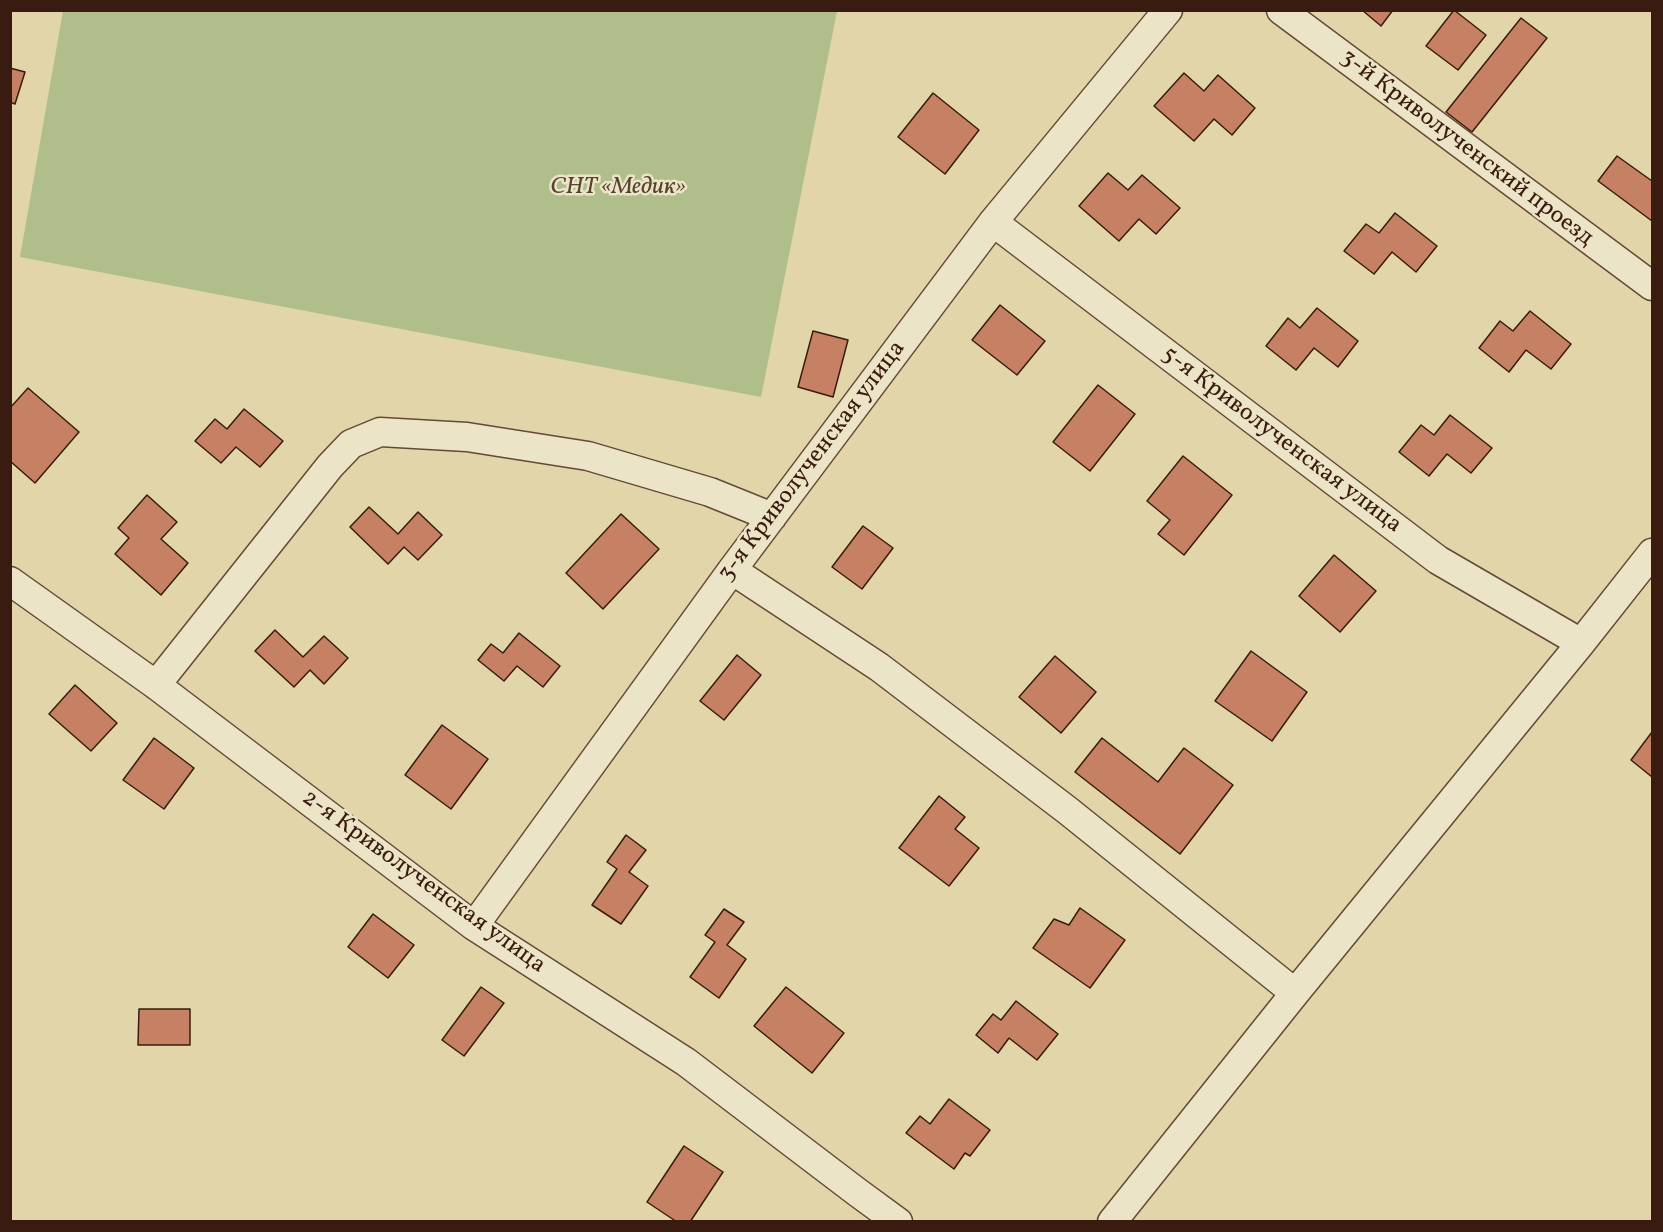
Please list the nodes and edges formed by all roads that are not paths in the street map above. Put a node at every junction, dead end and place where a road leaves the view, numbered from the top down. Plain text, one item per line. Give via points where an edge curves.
1 (1168, 10) edge
2 (1281, 10) edge
3 (993, 222) junction
4 (1653, 286) edge
5 (772, 517) junction
6 (1653, 553) edge
7 (732, 570) junction
8 (10, 581) edge
9 (1581, 643) junction
10 (156, 685) junction
11 (474, 926) junction
12 (1295, 993) junction
13 (898, 1221) edge
14 (1112, 1221) edge

1 - 3 street, 3-я Криволученская улица
2 - 4 street, 3-й Криволученский проезд
3 - 5 street, 3-я Криволученская улица
3 - 9 street, 5-я Криволученская улица via 1438,560
5 - 7 street, 3-я Криволученская улица
5 - 10 street via 710,492 588,456 467,437 380,432 351,444 330,466
6 - 9 street
7 - 11 street, 3-я Криволученская улица
7 - 12 street via 879,667 1067,810
8 - 10 street, 2-я Криволученская улица
9 - 12 street
10 - 11 street, 2-я Криволученская улица
11 - 13 street, 2-я Криволученская улица via 686,1062
12 - 14 street

